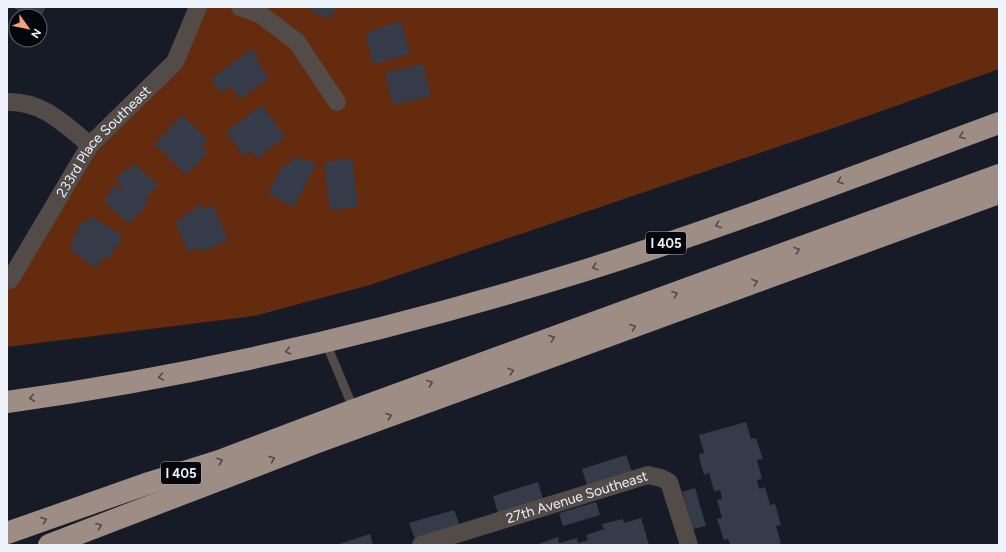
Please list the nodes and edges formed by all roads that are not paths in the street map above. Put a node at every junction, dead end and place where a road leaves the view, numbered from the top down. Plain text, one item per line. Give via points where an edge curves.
1 (198, 7) edge
2 (240, 7) edge
3 (7, 102) edge
4 (337, 102) dead end
5 (999, 123) edge
6 (90, 145) junction
7 (999, 175) edge
8 (999, 193) edge
9 (10, 280) dead end
10 (326, 342) junction
11 (7, 402) edge
12 (354, 410) junction
13 (7, 533) edge
14 (49, 545) edge
15 (421, 545) edge
16 (689, 545) edge

1 - 6 street, 233rd Place Southeast via 175,62
2 - 4 street via 260,14 297,42
3 - 6 street via 21,102 47,110
5 -> 10 highway, I 405 via 690,235 584,270 464,306
6 - 9 street, 233rd Place Southeast
12 -> 7 highway, I 405
14 -> 8 highway, I 405 via 315,443
10 -> 11 highway, I 405 via 173,375
10 - 12 lane
13 -> 12 highway, I 405 via 219,461
15 - 16 street, 27th Avenue Southeast via 648,475 669,482

